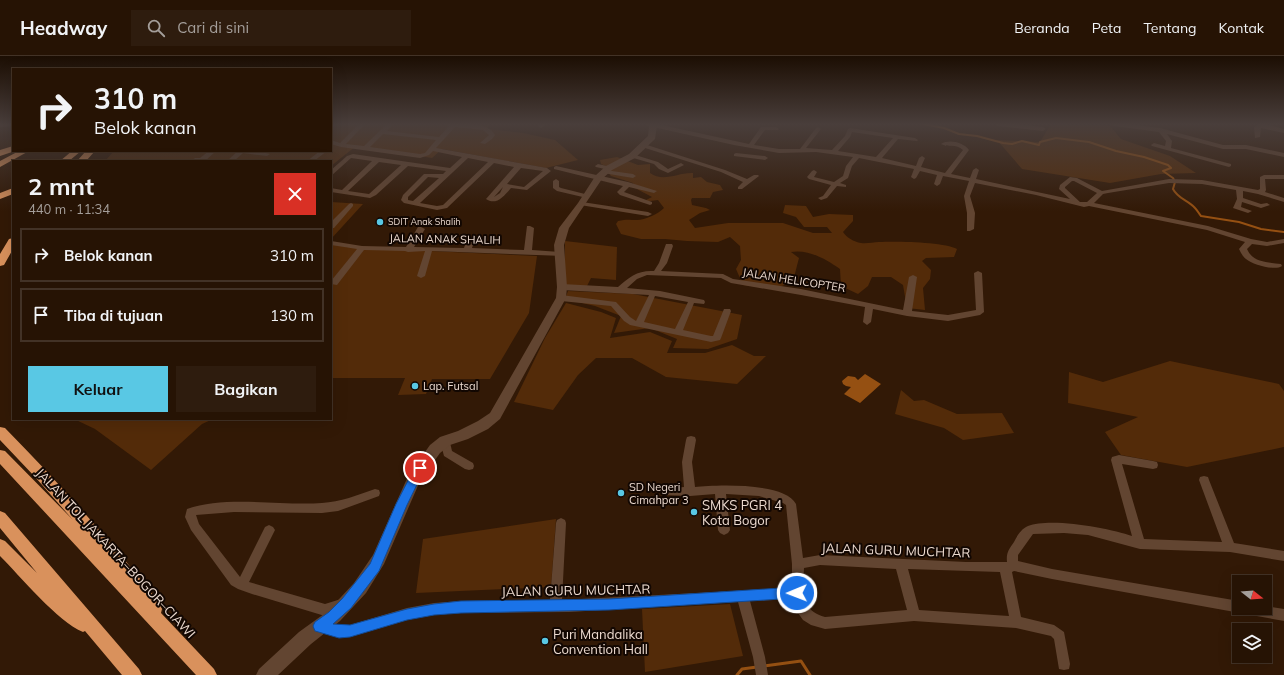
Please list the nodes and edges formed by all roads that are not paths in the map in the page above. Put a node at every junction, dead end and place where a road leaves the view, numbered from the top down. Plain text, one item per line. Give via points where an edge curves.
1 (21, 153) edge
2 (75, 153) edge
3 (89, 153) edge
4 (204, 153) edge
5 (211, 153) edge
6 (240, 153) edge
7 (269, 153) edge
8 (321, 153) edge
9 (399, 153) edge
10 (428, 153) edge
11 (451, 153) edge
12 (636, 153) edge
13 (666, 153) edge
14 (768, 153) edge
15 (839, 153) edge
16 (883, 153) edge
17 (963, 153) edge
18 (1184, 153) edge
19 (1274, 153) edge
20 (1284, 155) edge
21 (467, 156) junction
22 (632, 156) junction
23 (736, 156) dead end
24 (857, 156) junction
25 (765, 158) junction
26 (922, 158) dead end
27 (378, 159) junction
28 (773, 159) dead end
29 (878, 159) junction
30 (65, 160) edge
31 (82, 160) edge
32 (195, 160) edge
33 (202, 160) edge
34 (231, 160) edge
35 (260, 160) edge
36 (311, 160) edge
37 (493, 161) junction
38 (0, 164) edge
39 (406, 164) junction
40 (1229, 164) dead end
41 (681, 165) dead end
42 (519, 166) junction
43 (918, 169) junction
44 (451, 170) junction
45 (552, 170) junction
46 (976, 170) dead end
47 (603, 171) junction
48 (814, 172) dead end
49 (332, 173) edge
50 (944, 175) junction
51 (445, 176) junction
52 (633, 176) dead end
53 (756, 176) dead end
54 (914, 177) dead end
55 (1284, 178) edge
56 (972, 180) junction
57 (556, 181) dead end
58 (748, 182) junction
59 (628, 184) junction
60 (937, 184) dead end
61 (501, 185) junction
62 (835, 185) junction
63 (509, 186) junction
64 (844, 186) dead end
65 (740, 188) dead end
66 (1239, 188) junction
67 (332, 190) edge
68 (12, 191) edge
69 (344, 191) junction
70 (654, 191) dead end
71 (1259, 192) junction
72 (1101, 193) junction
73 (0, 196) edge
74 (821, 198) dead end
75 (1240, 199) junction
76 (584, 200) junction
77 (1284, 200) edge
78 (650, 203) dead end
79 (414, 204) junction
80 (1090, 204) junction
81 (351, 205) dead end
82 (1080, 205) junction
83 (1267, 205) dead end
84 (1248, 211) dead end
85 (648, 214) dead end
86 (332, 225) edge
87 (530, 228) dead end
88 (421, 229) dead end
89 (970, 229) dead end
90 (471, 239) dead end
91 (1250, 241) junction
92 (1284, 241) edge
93 (12, 243) edge
94 (332, 243) edge
95 (669, 246) dead end
96 (362, 248) junction
97 (408, 250) junction
98 (429, 250) junction
99 (467, 250) junction
100 (528, 252) junction
101 (560, 254) junction
102 (0, 263) edge
103 (1278, 266) dead end
104 (656, 273) junction
105 (978, 273) dead end
106 (421, 276) dead end
107 (913, 277) dead end
108 (334, 283) dead end
109 (620, 290) junction
110 (561, 292) junction
111 (652, 297) dead end
112 (701, 302) dead end
113 (690, 304) dead end
114 (870, 305) junction
115 (727, 311) dead end
116 (980, 312) junction
117 (907, 313) junction
118 (985, 320) dead end
119 (867, 322) dead end
120 (639, 324) junction
121 (678, 332) junction
122 (0, 432) edge
123 (692, 440) dead end
124 (445, 441) junction
125 (0, 456) edge
126 (1153, 465) dead end
127 (469, 466) dead end
128 (1204, 480) dead end
129 (720, 489) junction
130 (667, 492) dead end
131 (690, 492) junction
132 (375, 493) dead end
133 (0, 517) edge
134 (561, 523) dead end
135 (269, 530) dead end
136 (724, 530) dead end
137 (1140, 544) junction
138 (0, 546) edge
139 (1230, 547) junction
140 (1284, 556) edge
141 (900, 563) junction
142 (798, 564) junction
143 (1009, 566) junction
144 (242, 585) junction
145 (797, 593) junction
146 (743, 597) junction
147 (347, 604) junction
148 (556, 606) junction
149 (1232, 606) edge
150 (1272, 613) edge
151 (914, 615) junction
152 (1284, 615) edge
153 (1016, 622) junction
154 (319, 626) junction
155 (172, 636) junction
156 (104, 641) junction
157 (1064, 664) dead end
158 (133, 675) edge
159 (208, 675) edge
160 (265, 675) edge
161 (762, 675) edge

1 - 38 highway
2 - 30 highway
3 - 31 highway
4 - 32 street
5 - 33 street
6 - 34 street
7 - 35 street
8 - 36 street
9 - 10 street via 420,156
11 - 21 street
12 - 22 street
13 - 58 street via 723,171
14 - 25 street
15 - 24 street
16 - 29 street
17 - 50 street
18 - 40 street
19 - 20 street
21 - 37 street
21 - 44 street
22 - 41 street via 656,163 668,171
22 - 47 street
23 - 25 street
24 - 29 street
24 - 62 street via 849,166 846,177 842,177
25 - 28 street
26 - 43 street
27 - 39 street
27 - 49 street via 351,156
27 - 69 street
29 - 43 street
37 - 42 street
37 - 79 street via 445,208
39 - 44 street
39 - 69 street via 370,196
42 - 45 street
42 - 61 street
43 - 50 street
43 - 54 street
44 - 51 street
45 - 47 street
45 - 63 street via 543,173 528,188
46 - 56 street
47 - 52 street
47 - 59 street
47 - 76 street
48 - 62 street via 811,178
50 - 56 street
50 - 60 street
51 - 79 street
51 - 79 street via 426,175 421,179 404,200
53 - 58 street
55 - 71 street via 1262,178 1263,190
56 - 82 street
56 - 89 street via 967,196 972,213
57 - 76 street via 556,188
58 - 65 street
59 - 70 street
59 - 78 street via 621,190 622,194
61 - 63 street
61 - 63 street via 490,200 496,201
62 - 64 street
62 - 74 street
66 - 71 street
66 - 72 street via 1202,182 1169,181
66 - 75 street
67 - 69 street
68 - 73 highway
71 - 77 street
72 - 80 street
72 - 82 street via 1075,179 1070,179 1062,188
75 - 83 street via 1261,206
75 - 84 street via 1237,208
76 - 85 street
76 - 101 street via 564,228 559,245
80 - 82 street
80 - 91 street via 1208,228
81 - 86 street
87 - 100 street
88 - 97 street
90 - 99 street
91 - 92 street via 1267,244
91 - 103 street via 1243,249 1247,256 1258,262
93 - 102 highway
94 - 96 street, JALAN ANAK SHALIH
95 - 104 street
96 - 97 street, JALAN ANAK SHALIH
96 - 108 street
97 - 98 street, JALAN ANAK SHALIH
98 - 99 street, JALAN ANAK SHALIH
98 - 106 street
99 - 100 street, JALAN ANAK SHALIH
100 - 101 street, JALAN ANAK SHALIH
101 - 110 street
104 - 109 street, JALAN HELICOPTER via 634,277
104 - 114 street, JALAN HELICOPTER via 722,276 731,281
105 - 116 street
107 - 117 street
109 - 110 street
109 - 112 street
110 - 120 street via 613,304 627,320
110 - 124 street via 512,389 495,416 470,432
111 - 120 street
113 - 121 street
114 - 117 street, JALAN HELICOPTER
114 - 119 street
115 - 121 street via 717,338
116 - 117 street, JALAN HELICOPTER via 948,318
116 - 118 street
120 - 121 street
122 - 155 highway via 41,474 124,569 148,599
123 - 131 street via 687,462
124 - 127 street via 448,453
124 - 147 street via 435,449 414,478 374,567
125 - 155 highway, JALAN TOL JAKARTA–BOGOR–CIAWI
126 - 137 street via 1116,460
128 - 139 street
129 - 131 street
129 - 136 street
129 - 142 street via 757,491 787,498 791,504
130 - 131 street
132 - 144 street via 338,506 322,508 234,507 191,512 190,518 195,527 235,582
133 - 156 highway
134 - 148 street
135 - 144 street
137 - 139 street
137 - 143 street via 1088,530 1030,530 1018,542
138 - 156 highway via 59,605
139 - 140 street
141 - 142 street, JALAN GURU MUCHTAR via 820,560
141 - 143 street, JALAN GURU MUCHTAR
141 - 151 street
142 - 145 street
143 - 149 street, JALAN GURU MUCHTAR
143 - 153 street
144 - 147 street via 325,610
145 - 146 street, JALAN GURU MUCHTAR
145 - 151 street via 804,610 815,622
146 - 148 street, JALAN GURU MUCHTAR
146 - 161 street
147 - 154 street
148 - 154 street, JALAN GURU MUCHTAR via 434,609 344,632
150 - 152 street
151 - 153 street
153 - 157 street via 1058,633
154 - 160 street
155 - 159 highway, JALAN TOL JAKARTA–BOGOR–CIAWI
156 - 158 highway

